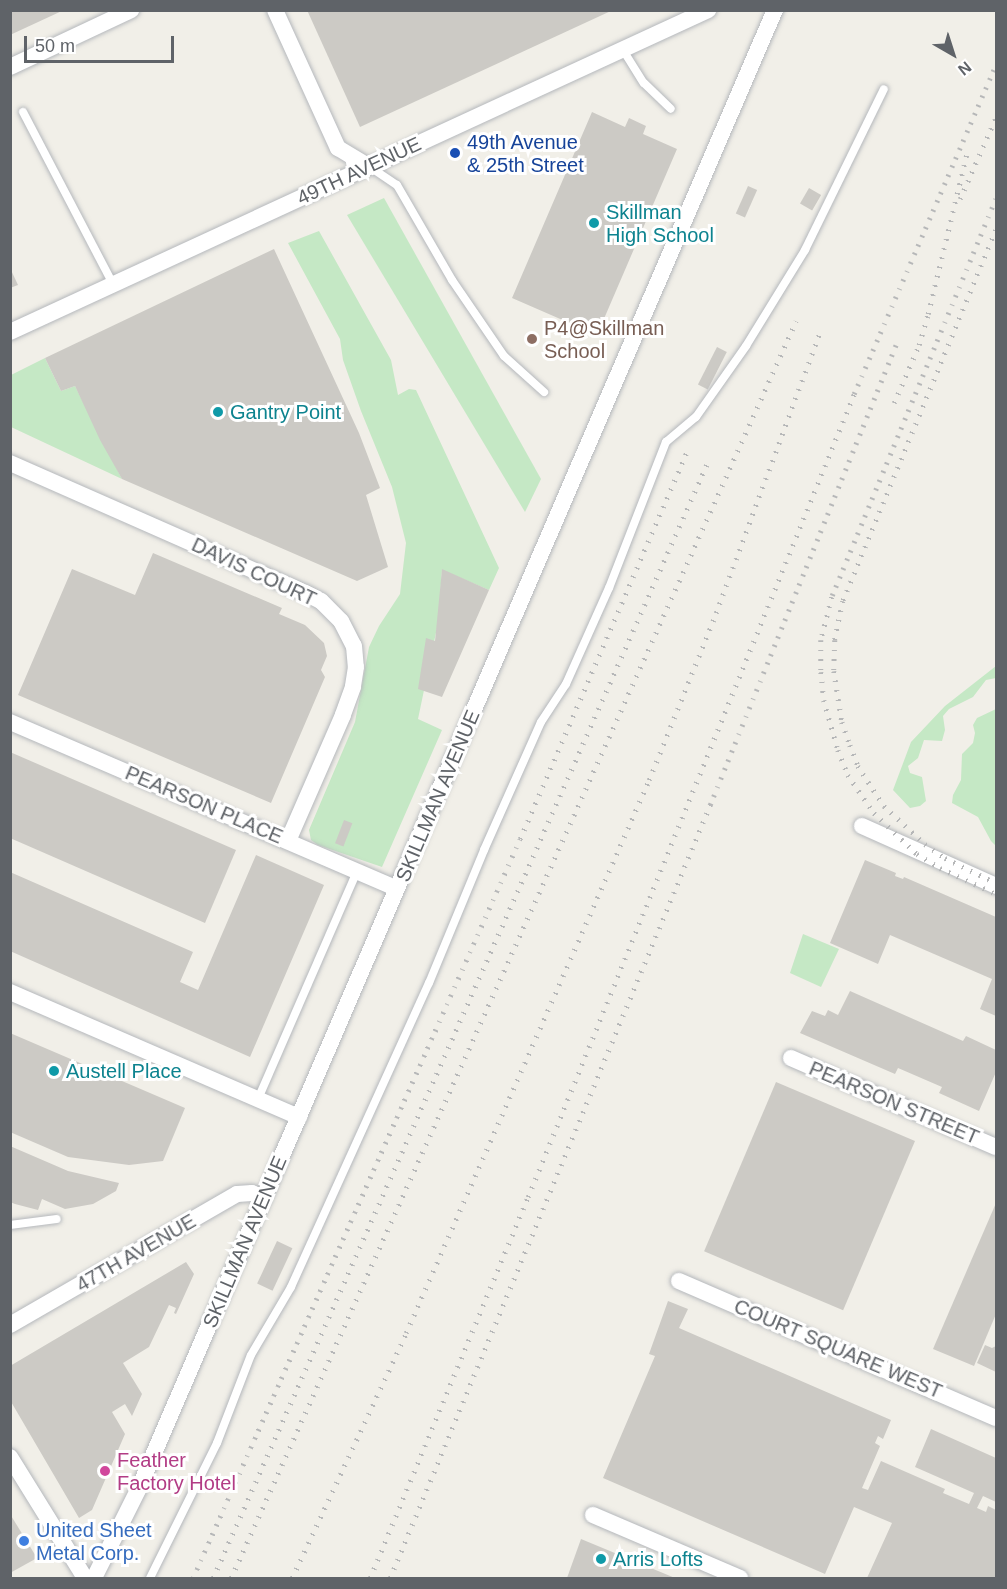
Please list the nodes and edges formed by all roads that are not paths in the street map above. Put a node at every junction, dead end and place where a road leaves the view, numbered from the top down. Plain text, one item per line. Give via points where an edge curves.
1 (131, 10) edge
2 (275, 10) edge
3 (708, 10) edge
4 (775, 10) edge
5 (623, 50) junction
6 (10, 67) edge
7 (884, 89) dead end
8 (671, 109) dead end
9 (23, 112) dead end
10 (370, 167) junction
11 (113, 284) junction
12 (10, 332) edge
13 (544, 392) dead end
14 (10, 462) edge
15 (10, 722) edge
16 (862, 825) dead end
17 (288, 841) junction
18 (357, 871) junction
19 (996, 886) edge
20 (398, 889) junction
21 (10, 992) edge
22 (791, 1058) dead end
23 (258, 1099) junction
24 (299, 1117) junction
25 (996, 1147) edge
26 (264, 1198) junction
27 (57, 1219) dead end
28 (10, 1225) edge
29 (679, 1281) dead end
30 (10, 1325) edge
31 (996, 1418) edge
32 (10, 1457) edge
33 (594, 1515) dead end
34 (85, 1578) edge
35 (94, 1578) edge
36 (150, 1578) edge
37 (740, 1578) edge

1 - 6 street
2 - 10 street via 338,148
3 - 5 street, 49TH AVENUE
4 - 20 street, SKILLMAN AVENUE
5 - 8 lane via 644,83
5 - 10 street, 49TH AVENUE
7 - 36 lane via 805,250 746,346 696,417 666,442 609,588 566,684 541,722 429,983 291,1287 251,1355 217,1443
9 - 11 lane
10 - 11 street, 49TH AVENUE
10 - 13 lane via 397,185 452,280 504,356
11 - 12 street, 49TH AVENUE
14 - 17 street, DAVIS COURT via 321,601 342,621 354,646 353,687
15 - 17 street, PEARSON PLACE
16 - 19 street
17 - 18 street, PEARSON PLACE
18 - 20 street, PEARSON PLACE
18 - 23 lane
20 - 24 street, SKILLMAN AVENUE
21 - 23 street
22 - 25 street, PEARSON STREET
23 - 24 street
24 - 26 street, SKILLMAN AVENUE
26 - 30 street, 47TH AVENUE via 252,1193 237,1194
26 - 35 street, SKILLMAN AVENUE via 130,1509
27 - 28 lane
29 - 31 street, COURT SQUARE WEST
32 - 34 street
33 - 37 street

